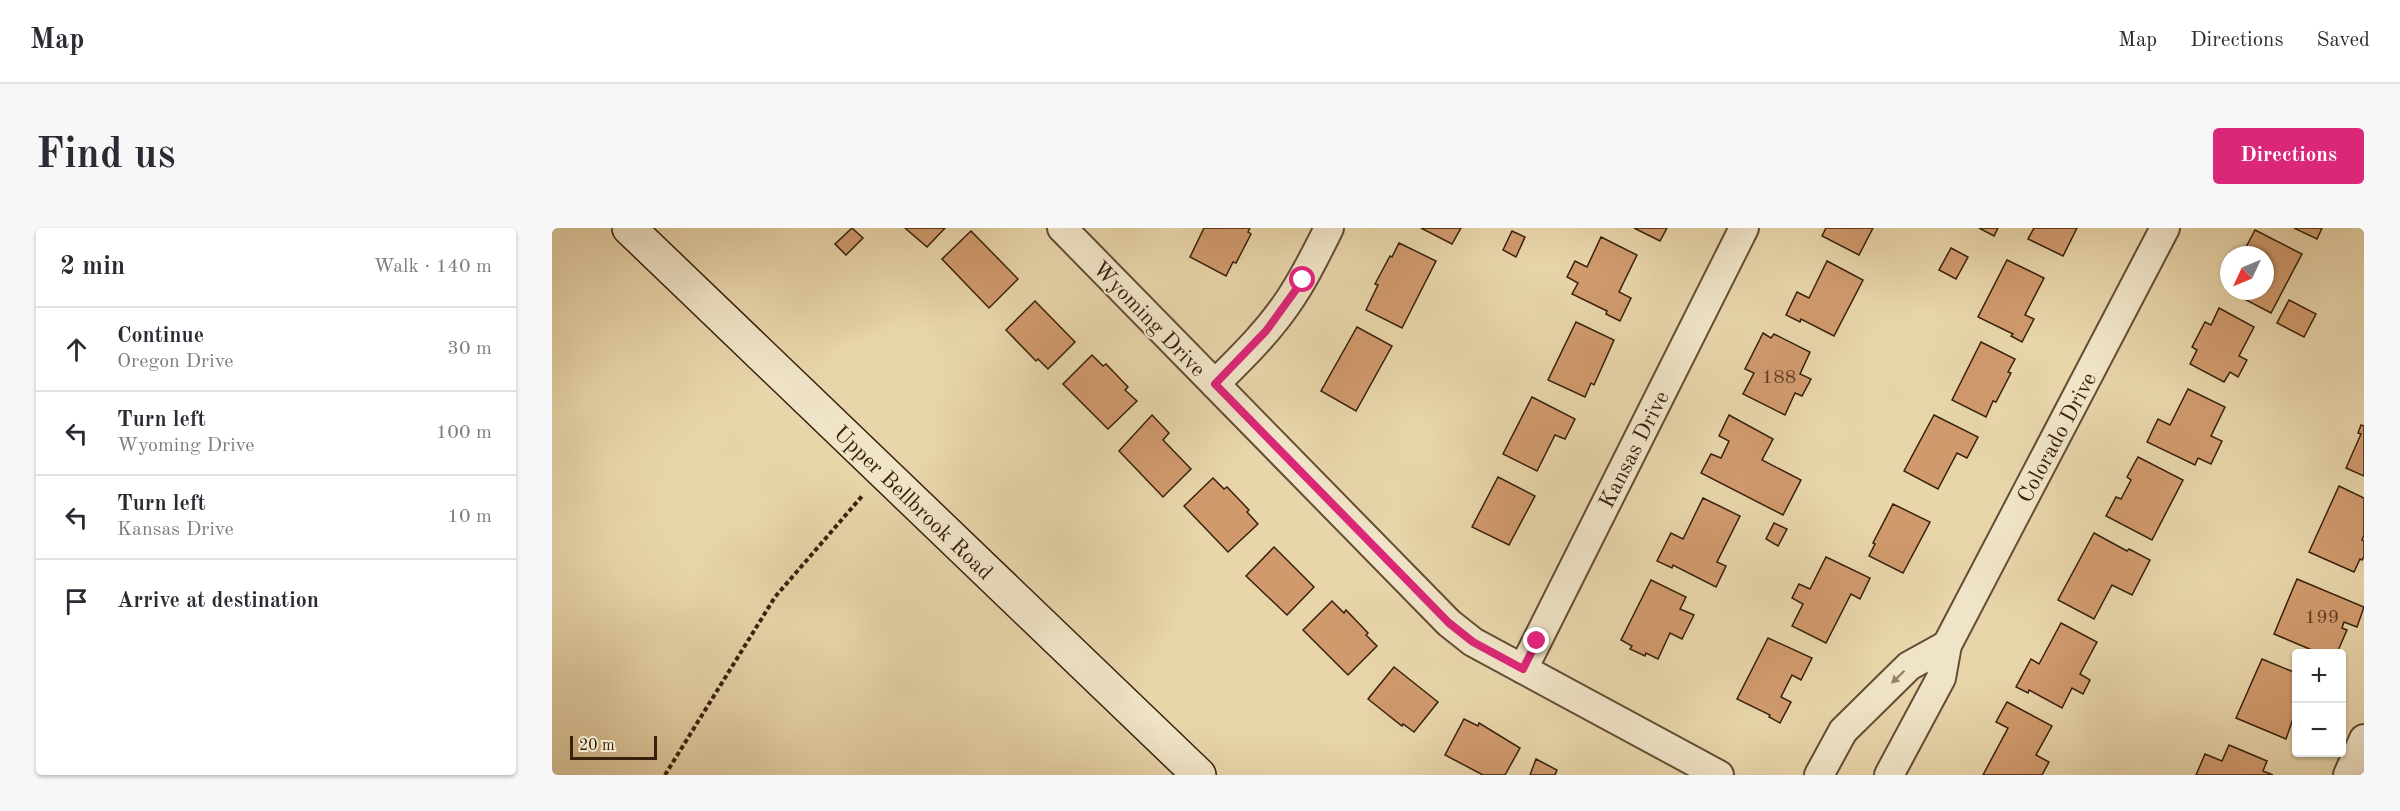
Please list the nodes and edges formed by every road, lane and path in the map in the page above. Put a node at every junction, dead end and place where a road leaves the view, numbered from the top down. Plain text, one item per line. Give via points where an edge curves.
1 (628, 228) edge
2 (1062, 228) edge
3 (1329, 228) edge
4 (1744, 228) edge
5 (2165, 228) edge
6 (1215, 384) junction
7 (884, 472) junction
8 (1947, 645) junction
9 (1523, 669) junction
10 (2364, 739) edge
11 (665, 775) edge
12 (1199, 775) edge
13 (1719, 775) edge
14 (1819, 775) edge
15 (1889, 775) edge
16 (2348, 775) edge

1 - 7 main road, Upper Bellbrook Road
2 - 6 street, Wyoming Drive
3 - 6 street via 1286,306
4 - 9 street, Kansas Drive
5 - 8 street, Colorado Drive
6 - 9 street, Wyoming Drive via 1449,623 1473,642
7 - 11 path via 775,597
7 - 12 main road, Upper Bellbrook Road
8 -> 14 street via 1909,666 1843,730
8 - 15 street, Colorado Drive via 1941,678
9 - 13 street, Wyoming Drive
10 - 16 street

